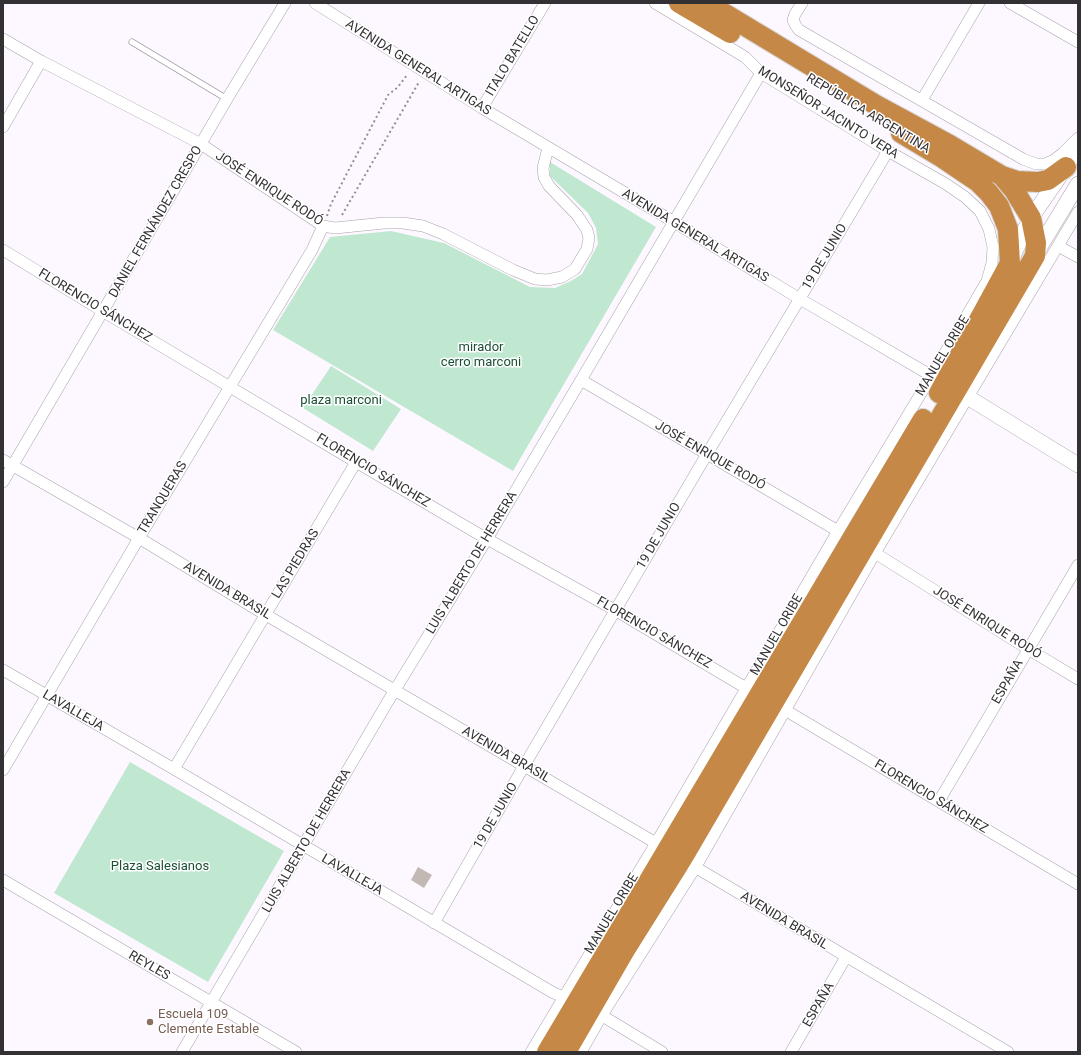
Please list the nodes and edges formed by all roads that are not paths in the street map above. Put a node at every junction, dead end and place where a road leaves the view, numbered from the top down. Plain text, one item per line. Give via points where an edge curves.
1 (285, 3) edge
2 (315, 3) edge
3 (545, 3) edge
4 (655, 3) edge
5 (679, 3) edge
6 (707, 3) edge
7 (802, 3) edge
8 (979, 3) edge
9 (1010, 3) edge
10 (3, 39) edge
11 (132, 42) dead end
12 (1078, 42) edge
13 (41, 61) junction
14 (761, 73) junction
15 (227, 99) junction
16 (922, 100) junction
17 (482, 108) junction
18 (3, 126) edge
19 (1078, 138) edge
20 (201, 144) junction
21 (1078, 147) edge
22 (548, 148) junction
23 (888, 151) junction
24 (1066, 167) junction
25 (1002, 176) junction
26 (1078, 184) edge
27 (980, 211) joint
28 (1078, 212) edge
29 (1031, 218) junction
30 (674, 222) junction
31 (323, 226) junction
32 (1058, 246) junction
33 (3, 250) edge
34 (1035, 256) junction
35 (1078, 258) edge
36 (1010, 263) junction
37 (800, 299) junction
38 (104, 312) junction
39 (581, 380) junction
40 (950, 386) junction
41 (231, 387) junction
42 (707, 454) junction
43 (356, 462) junction
44 (8, 463) edge
45 (1078, 465) edge
46 (3, 482) edge
47 (838, 531) junction
48 (139, 538) junction
49 (487, 539) junction
50 (875, 553) junction
51 (1078, 565) edge
52 (615, 610) junction
53 (266, 615) junction
54 (1028, 649) junction
55 (3, 670) edge
56 (1078, 679) edge
57 (746, 688) junction
58 (395, 691) junction
59 (47, 696) junction
60 (785, 710) junction
61 (524, 766) junction
62 (174, 769) junction
63 (3, 770) edge
64 (939, 801) junction
65 (304, 847) junction
66 (675, 855) junction
67 (3, 880) edge
68 (1078, 884) edge
69 (434, 923) junction
70 (846, 957) junction
71 (211, 1002) junction
72 (583, 1006) junction
73 (1005, 1051) edge
74 (182, 1052) edge
75 (296, 1052) edge
76 (531, 1052) edge
77 (547, 1052) edge
78 (566, 1052) edge
79 (581, 1052) edge
80 (662, 1052) edge
81 (791, 1052) edge

1 - 15 street, DANIEL FERNÁNDEZ CRESPO
2 - 17 street, AVENIDA GENERAL ARTIGAS
3 - 17 street, ITALO BATELLO
4 - 14 street, MONSEÑOR JACINTO VERA via 745,57
5 - 36 highway, REPÚBLICA ARGENTINA via 888,125 978,182 989,193 1004,218 1008,229
6 - 25 highway, REPÚBLICA ARGENTINA via 876,105
7 - 16 street via 794,20 799,30
8 - 16 street
9 - 12 street
10 - 13 street, JOSÉ ENRIQUE RODÓ
11 - 15 lane
13 - 18 street
13 - 20 street, JOSÉ ENRIQUE RODÓ
14 - 23 street, MONSEÑOR JACINTO VERA
14 - 30 street, LUIS ALBERTO DE HERRERA
15 - 20 street, DANIEL FERNÁNDEZ CRESPO
16 - 19 street via 1001,147 1036,164 1054,160
17 - 22 street, AVENIDA GENERAL ARTIGAS
20 - 31 street, JOSÉ ENRIQUE RODÓ
20 - 38 street, DANIEL FERNÁNDEZ CRESPO
21 - 24 main road
22 - 30 street, AVENIDA GENERAL ARTIGAS
22 - 31 street, JOSÉ ENRIQUE RODÓ via 543,168 544,177 576,215 587,230 589,238 587,249 575,269 562,277 535,279 423,226 384,223 335,228
23 - 27 street, MONSEÑOR JACINTO VERA via 946,184
23 - 37 street, 19 DE JUNIO
24 - 25 highway via 1048,180 1038,182 1017,181
24 - 29 main road
25 - 29 highway, REPÚBLICA ARGENTINA
26 - 34 main road
27 - 40 street, MANUEL ORIBE via 989,229 993,247 992,263
28 - 32 street
29 - 34 highway, REPÚBLICA ARGENTINA via 1036,243
29 - 36 main road
30 - 37 street, AVENIDA GENERAL ARTIGAS
30 - 39 street, LUIS ALBERTO DE HERRERA
31 - 41 street, TRANQUERAS via 312,250
32 - 35 street
32 - 40 street
33 - 38 street, FLORENCIO SÁNCHEZ
34 - 40 highway, MANUEL ORIBE
36 - 40 highway, MANUEL ORIBE
37 - 40 street, AVENIDA GENERAL ARTIGAS
37 - 42 street, 19 DE JUNIO
38 - 41 street, FLORENCIO SÁNCHEZ
38 - 44 street, DANIEL FERNÁNDEZ CRESPO
39 - 42 street, JOSÉ ENRIQUE RODÓ
39 - 49 street, LUIS ALBERTO DE HERRERA
40 - 45 main road, AVENIDA GENERAL ARTIGAS
40 - 47 street, MANUEL ORIBE
40 - 50 street
40 - 66 highway, MANUEL ORIBE
41 - 43 street, FLORENCIO SÁNCHEZ
41 - 48 street, TRANQUERAS
42 - 47 street, JOSÉ ENRIQUE RODÓ
42 - 52 street, 19 DE JUNIO
43 - 49 street, FLORENCIO SÁNCHEZ
43 - 53 street, LAS PIEDRAS
44 - 46 street, DANIEL FERNÁNDEZ CRESPO
44 - 48 street, AVENIDA BRASIL
47 - 57 street, MANUEL ORIBE
48 - 53 street, AVENIDA BRASIL
48 - 59 street, TRANQUERAS
49 - 52 street, FLORENCIO SÁNCHEZ
49 - 58 street, LUIS ALBERTO DE HERRERA
50 - 54 street, JOSÉ ENRIQUE RODÓ
50 - 60 street
51 - 54 street, ESPAÑA
52 - 57 street, FLORENCIO SÁNCHEZ
52 - 61 street, 19 DE JUNIO
53 - 58 street, AVENIDA BRASIL
53 - 62 street, LAS PIEDRAS
54 - 56 street, JOSÉ ENRIQUE RODÓ
54 - 64 street, ESPAÑA
55 - 59 street, LAVALLEJA
57 - 66 street, MANUEL ORIBE
58 - 61 street, AVENIDA BRASIL
58 - 65 street, LUIS ALBERTO DE HERRERA
59 - 62 street, LAVALLEJA
59 - 63 street, TRANQUERAS
60 - 64 street, FLORENCIO SÁNCHEZ
60 - 66 street
61 - 66 street, AVENIDA BRASIL
61 - 69 street, 19 DE JUNIO
62 - 65 street, LAVALLEJA
64 - 68 street, FLORENCIO SÁNCHEZ
65 - 69 street, LAVALLEJA
65 - 71 street, LUIS ALBERTO DE HERRERA
66 - 70 street, AVENIDA BRASIL
66 - 72 street
66 - 72 street, MANUEL ORIBE
66 - 72 highway, MANUEL ORIBE
67 - 71 street, REYLES
69 - 72 street, LAVALLEJA
70 - 73 street, AVENIDA BRASIL
70 - 81 street, ESPAÑA
71 - 74 street, LUIS ALBERTO DE HERRERA
71 - 75 street, REYLES
72 - 76 street, MANUEL ORIBE
72 - 77 highway, MANUEL ORIBE
72 - 78 highway, MANUEL ORIBE
72 - 79 street
72 - 80 street, LAVALLEJA

